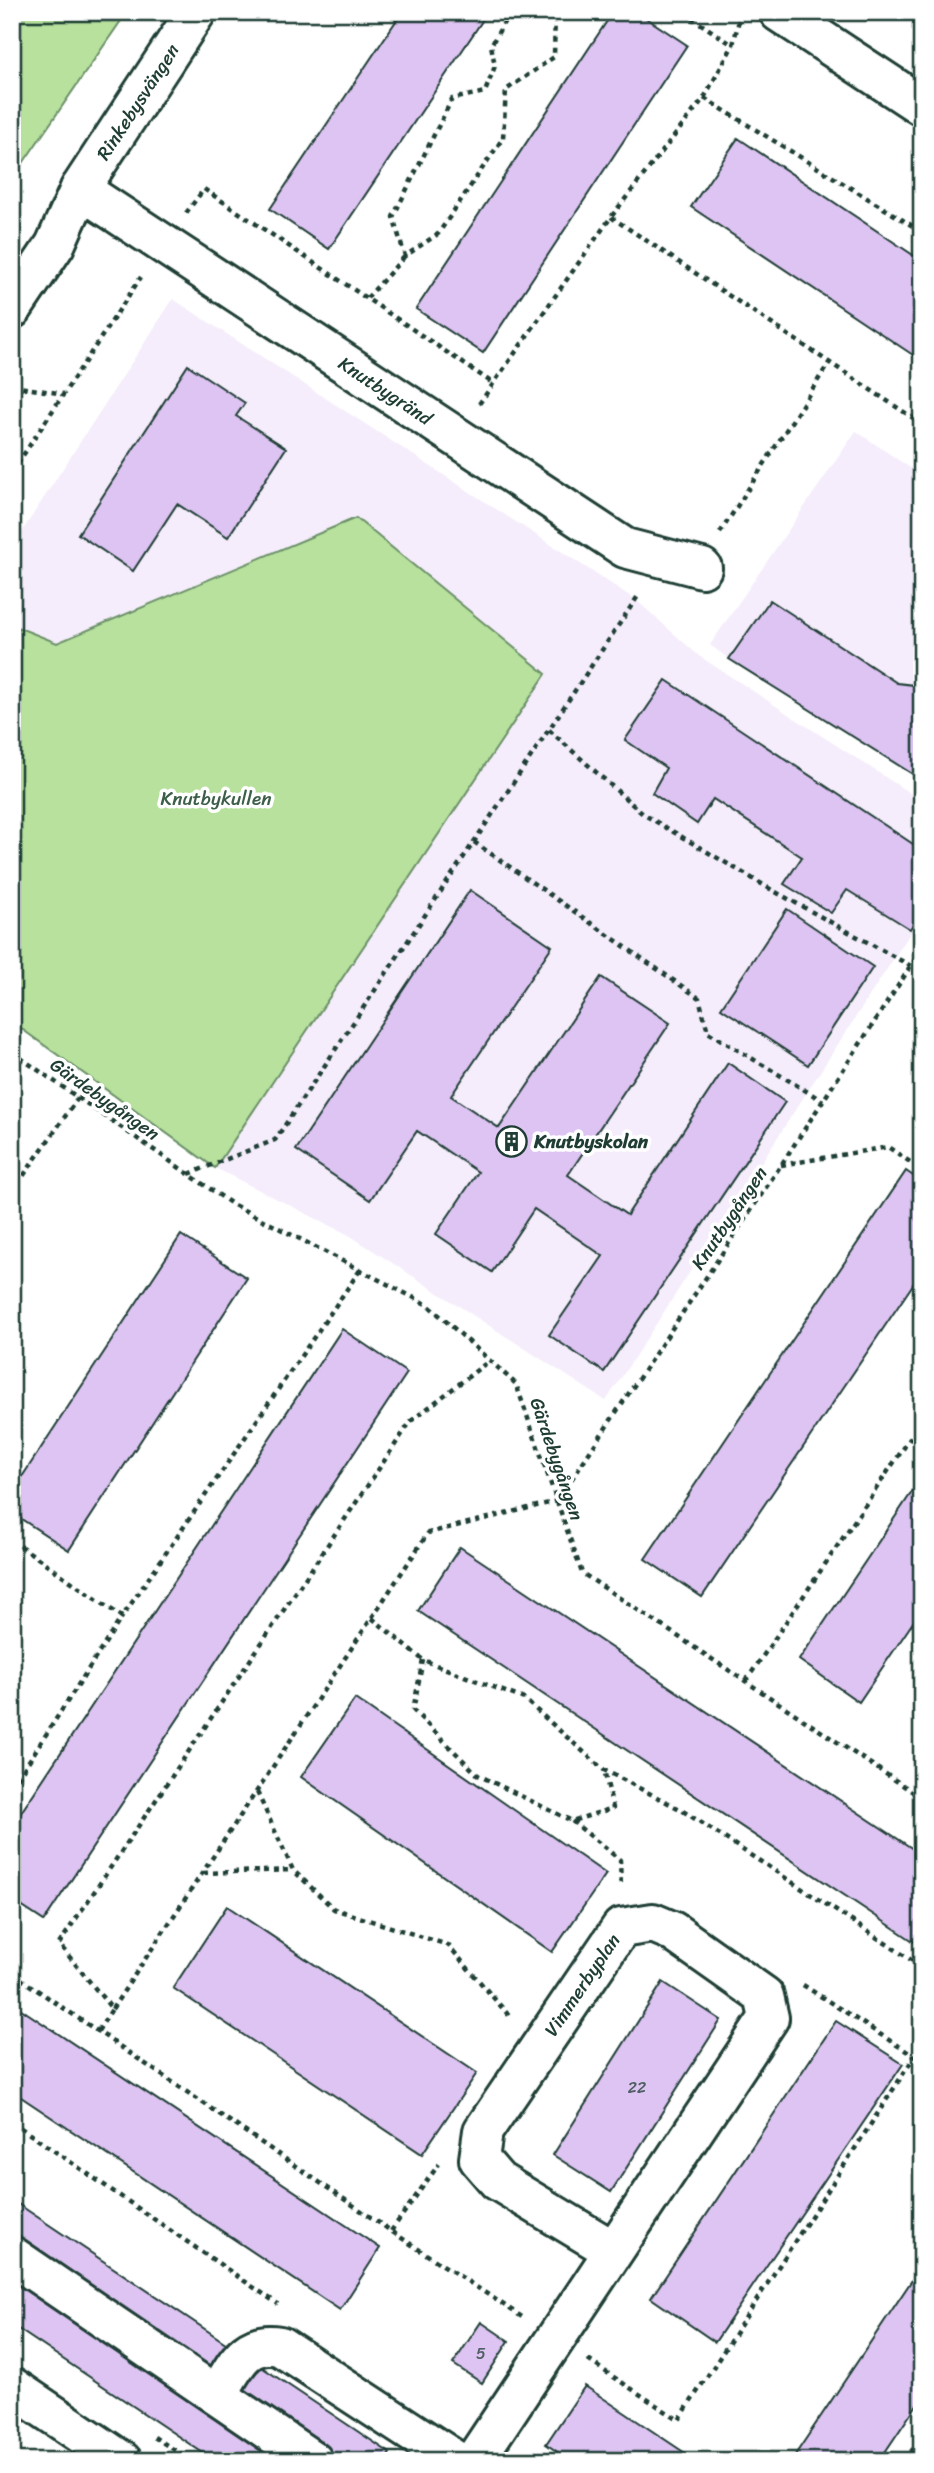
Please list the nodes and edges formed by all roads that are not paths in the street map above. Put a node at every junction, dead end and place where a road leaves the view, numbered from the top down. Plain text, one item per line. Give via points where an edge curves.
1 (196, 12) edge
2 (779, 12) edge
3 (922, 106) edge
4 (80, 189) junction
5 (12, 270) edge
6 (12, 309) edge
7 (702, 568) road end
8 (614, 2251) junction
9 (12, 2256) edge
10 (12, 2387) edge
11 (217, 2395) junction
12 (122, 2461) edge
13 (313, 2461) edge
14 (456, 2461) edge
15 (474, 2461) edge

1 - 4 street, Rinkebysvängen
2 - 3 street
4 - 5 street, Rinkebysvängen via 38,233
4 - 6 street, Rinkebysvängen via 55,245
4 - 7 street, Knutbygränd via 625,548
8 - 8 street, Vimmerbyplan via 769,2018 764,1996 672,1931 653,1923 621,1927 483,2131 479,2159 498,2181
8 - 15 street
9 - 11 street
10 - 12 street
11 - 13 street
11 - 14 street via 253,2347 265,2343 280,2346

